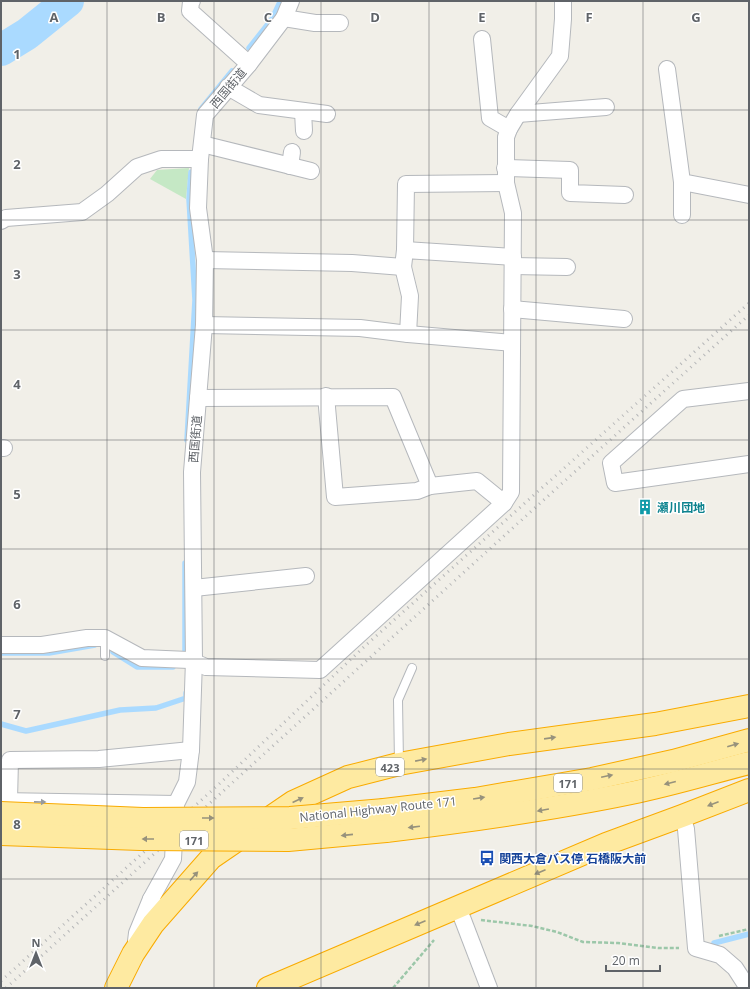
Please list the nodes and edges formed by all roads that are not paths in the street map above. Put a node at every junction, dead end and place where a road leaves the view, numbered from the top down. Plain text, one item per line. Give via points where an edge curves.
1 (192, 1) edge
2 (291, 1) edge
3 (563, 1) edge
4 (284, 18) junction
5 (340, 23) dead end
6 (479, 48) dead end
7 (249, 64) junction
8 (667, 69) dead end
9 (228, 87) junction
10 (606, 107) dead end
11 (303, 111) junction
12 (327, 114) dead end
13 (518, 114) junction
14 (509, 129) junction
15 (304, 131) dead end
16 (201, 152) junction
17 (311, 171) dead end
18 (506, 176) junction
19 (682, 182) junction
20 (625, 195) dead end
21 (749, 195) edge
22 (682, 215) dead end
23 (1, 221) edge
24 (405, 250) junction
25 (205, 260) junction
26 (513, 261) junction
27 (403, 267) junction
28 (567, 267) dead end
29 (512, 309) junction
30 (624, 319) dead end
31 (204, 325) junction
32 (408, 334) junction
33 (512, 343) junction
34 (749, 390) edge
35 (326, 396) junction
36 (198, 398) junction
37 (749, 464) edge
38 (430, 486) junction
39 (504, 503) junction
40 (306, 576) dead end
41 (194, 588) junction
42 (105, 638) junction
43 (1, 645) edge
44 (105, 656) dead end
45 (187, 660) junction
46 (412, 668) dead end
47 (749, 706) edge
48 (749, 740) edge
49 (191, 750) junction
50 (749, 763) edge
51 (399, 764) junction
52 (749, 790) edge
53 (102, 804) junction
54 (176, 804) junction
55 (4, 805) edge
56 (682, 816) junction
57 (385, 820) junction
58 (1, 834) edge
59 (1, 844) edge
60 (176, 896) junction
61 (151, 899) junction
62 (466, 913) junction
63 (133, 954) junction
64 (299, 981) edge
65 (116, 988) edge
66 (268, 988) edge
67 (489, 988) edge
68 (748, 988) edge

1 - 7 street via 190,11
2 - 4 street, 西国街道
3 - 13 street via 560,56
4 - 5 street via 315,23
4 - 7 street, 西国街道
6 - 14 street via 490,118
7 - 9 street, 西国街道
8 - 19 street
9 - 11 street via 259,105
9 - 16 street, 西国街道 via 205,115
10 - 13 street
11 - 12 street
11 - 15 street
13 - 14 street
14 - 18 street via 506,137
16 - 17 street via 291,159
16 - 23 street via 161,159 137,167 82,212 6,218
16 - 25 street, 西国街道 via 198,208
18 - 20 street via 570,170 570,193
18 - 24 street via 406,177
18 - 26 street via 513,213
19 - 21 street
19 - 22 street
24 - 26 street
24 - 27 street
25 - 27 street via 352,263
25 - 31 street, 西国街道
26 - 28 street
26 - 29 street
27 - 32 street via 410,296
29 - 30 street
29 - 33 street
31 - 32 street via 360,328
31 - 36 street, 西国街道
32 - 33 street
33 - 39 street via 510,492
34 - 37 street via 683,399 611,463 615,483
35 - 36 street
35 - 38 street via 393,397
35 - 38 street via 335,497 417,492
36 - 41 street, 西国街道 via 192,472
38 - 39 street via 477,481
39 - 45 street via 320,670 206,667
40 - 41 street
41 - 45 street, 西国街道
42 - 43 street via 42,645
42 - 44 lane
42 - 45 street via 142,658
45 - 49 street, 西国街道
46 - 51 lane via 398,700
51 -> 47 highway, 423 via 509,744 655,724
57 -> 48 highway, National Highway Route 171 / 171 via 475,799 592,779 673,761
49 - 54 street, 西国街道 via 187,782
49 - 55 street via 98,759 10,760
50 -> 57 highway, National Highway Route 171 / 171 via 633,793 544,810 480,820
60 -> 51 highway, 423 via 211,858 293,802 348,777
52 -> 56 highway
53 - 54 street
55 -> 53 street
53 - 59 street via 102,846
54 - 61 street, 西国街道 via 173,859
55 -> 57 highway, National Highway Route 171 / 171, bridge via 143,819
56 -> 62 highway via 606,844
56 - 68 street via 686,829 695,944 720,955 735,968
57 -> 58 highway, National Highway Route 171 / 171, bridge via 288,840 140,839
60 - 61 street via 159,907 156,907
60 - 63 highway, 423
61 - 63 street, 西国街道 via 137,933
62 -> 64 highway
62 - 67 street
63 - 65 highway, 423
64 - 66 highway

